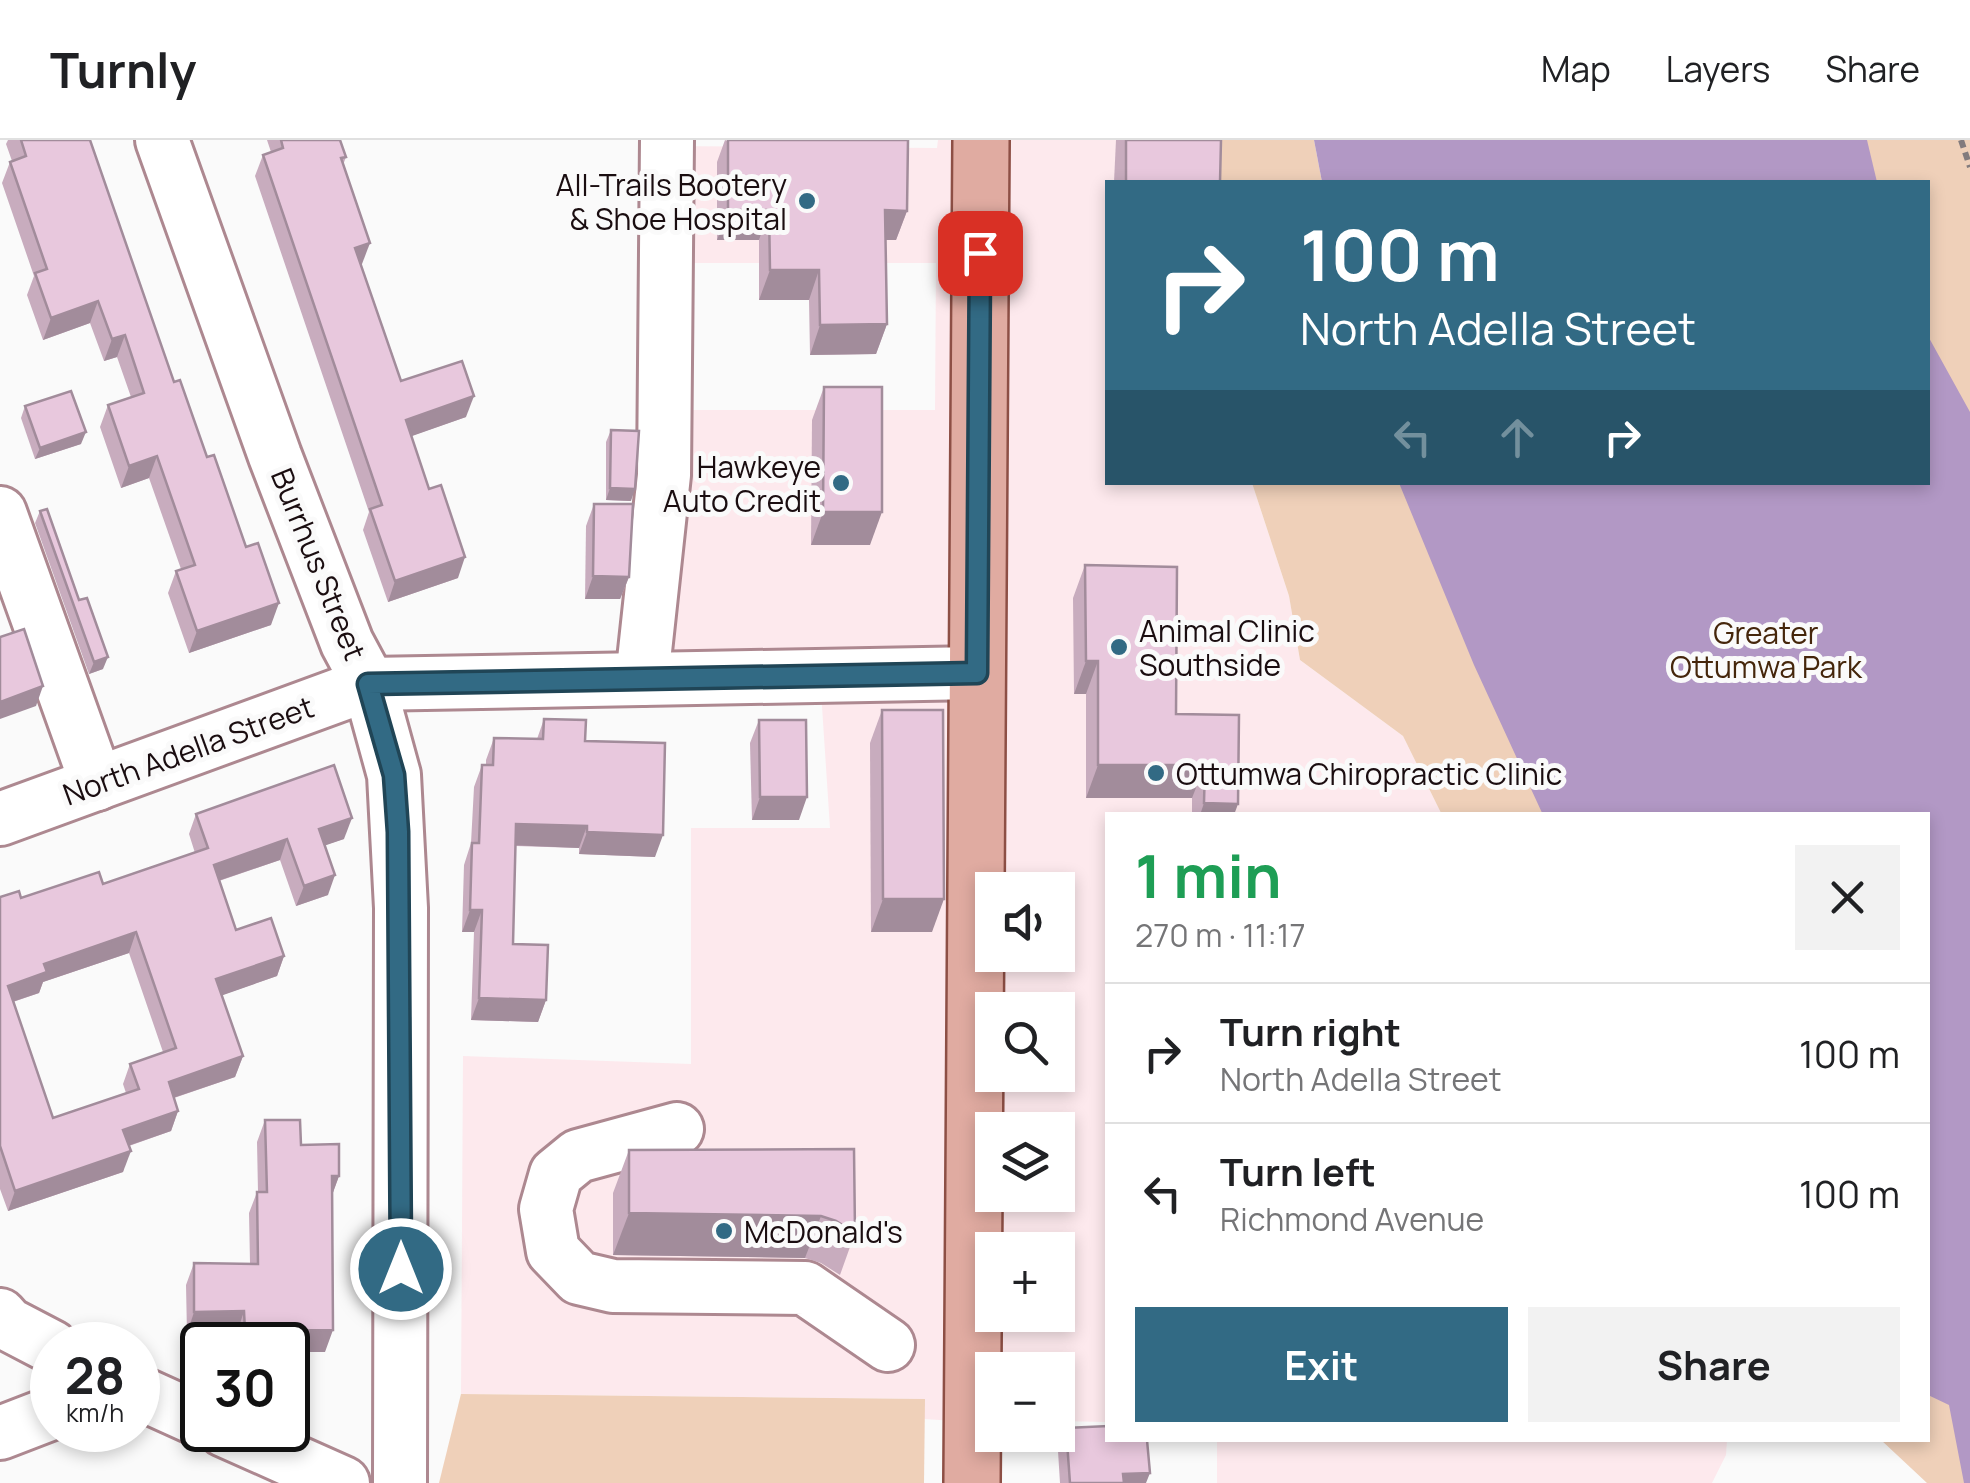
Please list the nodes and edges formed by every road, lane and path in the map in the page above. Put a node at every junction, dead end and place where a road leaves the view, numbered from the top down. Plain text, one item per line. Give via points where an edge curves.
1 (162, 140) edge
2 (668, 140) edge
3 (981, 140) edge
4 (1961, 140) edge
5 (1970, 167) edge
6 (0, 513) edge
7 (977, 673) junction
8 (642, 679) junction
9 (368, 684) junction
10 (97, 784) junction
11 (0, 819) edge
12 (677, 1129) dead end
13 (0, 1315) edge
14 (30, 1336) edge
15 (888, 1345) dead end
16 (30, 1421) edge
17 (0, 1433) edge
18 (273, 1452) edge
19 (343, 1483) edge
20 (400, 1483) edge
21 (972, 1483) edge

1 - 9 street, Burrhus Street via 275,456
2 - 8 street via 664,475
3 - 7 main road
4 - 5 path
6 - 10 street
7 - 8 street, North Adella Street
7 - 21 main road
8 - 9 street, North Adella Street
9 - 10 street, North Adella Street
9 - 20 street, Burrhus Street via 394,775 400,874
10 - 11 street, North Adella Street
12 - 15 street via 578,1156 556,1174 546,1209 554,1251 578,1278 613,1286 805,1288
13 - 14 street
16 - 17 street
18 - 19 street

